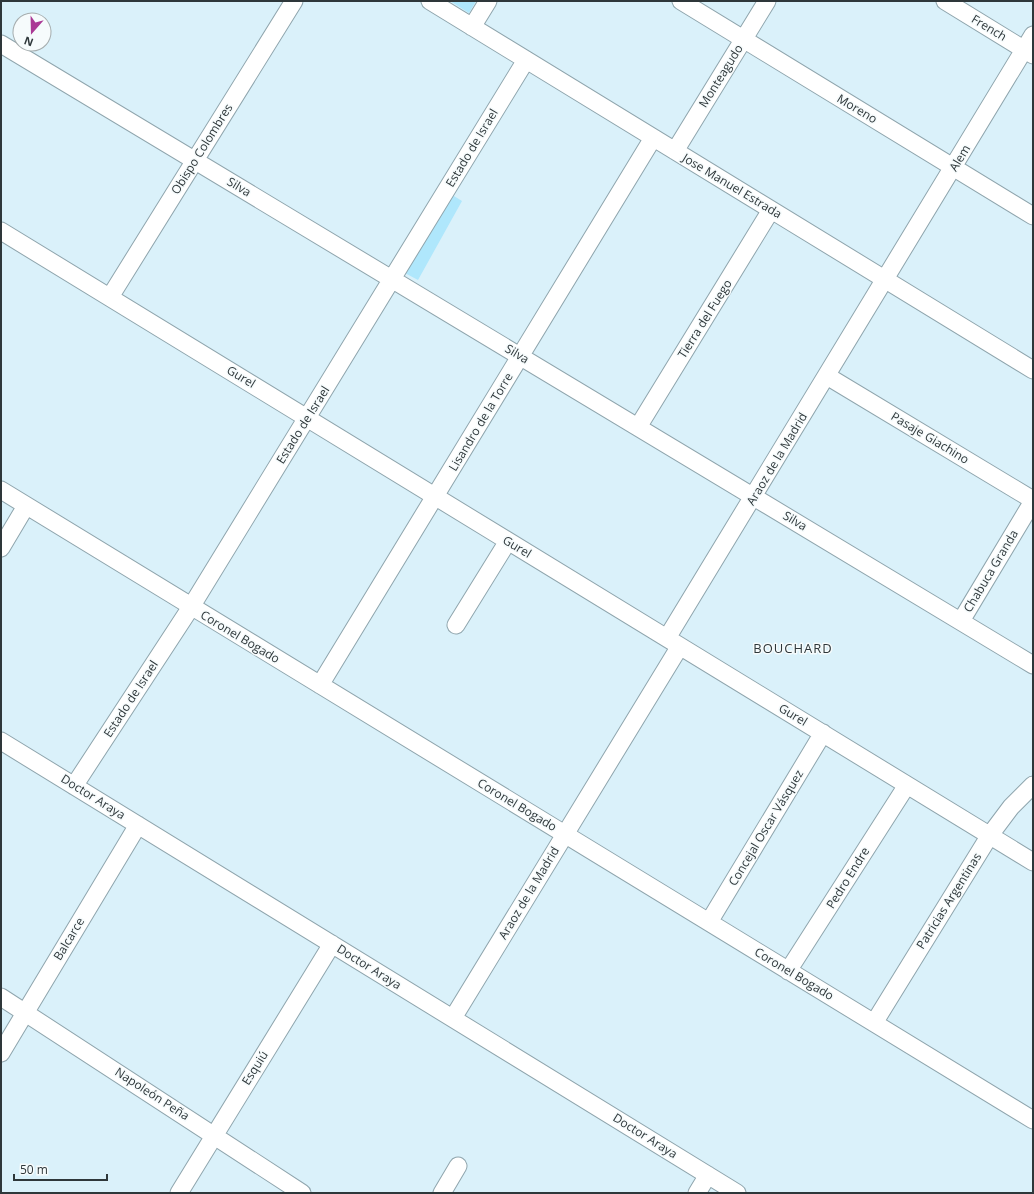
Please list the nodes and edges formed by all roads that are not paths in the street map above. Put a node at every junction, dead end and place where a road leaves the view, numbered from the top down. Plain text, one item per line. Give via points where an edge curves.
1 (294, 1) edge
2 (430, 1) edge
3 (488, 1) edge
4 (681, 1) edge
5 (767, 1) edge
6 (945, 1) edge
7 (472, 27) junction
8 (744, 39) junction
9 (1, 44) edge
10 (1030, 46) edge
11 (526, 60) junction
12 (654, 138) junction
13 (675, 151) junction
14 (195, 160) junction
15 (954, 168) junction
16 (771, 210) junction
17 (1033, 216) edge
18 (1, 230) edge
19 (392, 279) junction
20 (886, 280) junction
21 (110, 297) junction
22 (520, 356) junction
23 (1033, 370) edge
24 (827, 376) junction
25 (307, 418) junction
26 (638, 427) junction
27 (1, 490) edge
28 (435, 496) junction
29 (754, 497) junction
30 (1033, 500) edge
31 (26, 506) junction
32 (508, 541) junction
33 (1, 548) edge
34 (191, 607) junction
35 (961, 621) junction
36 (456, 625) dead end
37 (674, 642) junction
38 (1033, 665) edge
39 (320, 685) junction
40 (823, 734) junction
41 (1, 741) edge
42 (907, 785) junction
43 (1033, 785) edge
44 (74, 786) junction
45 (138, 825) junction
46 (565, 834) junction
47 (990, 835) junction
48 (1033, 862) edge
49 (709, 922) junction
50 (332, 944) junction
51 (788, 971) junction
52 (1, 996) edge
53 (26, 1011) junction
54 (453, 1018) junction
55 (874, 1023) junction
56 (1, 1053) edge
57 (1033, 1120) edge
58 (214, 1134) junction
59 (458, 1166) dead end
60 (708, 1175) junction
61 (179, 1193) edge
62 (302, 1193) edge
63 (442, 1193) edge
64 (697, 1193) edge
65 (737, 1193) edge

1 - 14 street, Obispo Colombres
2 - 7 street, Jose Manuel Estrada
3 - 7 street
4 - 8 street, Moreno
5 - 8 street, Monteagudo
6 - 10 street, French
7 - 11 street, Jose Manuel Estrada
8 - 13 street, Monteagudo
8 - 15 street, Moreno
9 - 14 street, Silva
10 - 15 street, Alem
11 - 12 street, Jose Manuel Estrada
11 - 19 street, Estado de Israel
12 - 13 street, Jose Manuel Estrada
12 - 22 street, Lisandro de la Torre
13 - 16 street, Jose Manuel Estrada
14 - 19 street, Silva
14 - 21 street, Obispo Colombres
15 - 17 street, Moreno
15 - 20 street, Alem
16 - 20 street, Jose Manuel Estrada
16 - 26 street, Tierra del Fuego
18 - 21 street, Gurel
19 - 22 street, Silva
19 - 25 street, Estado de Israel
20 - 23 street, Jose Manuel Estrada
20 - 24 street, Araoz de la Madrid
21 - 25 street, Gurel
22 - 26 street, Silva
22 - 28 street, Lisandro de la Torre
24 - 29 street, Araoz de la Madrid
24 - 30 street, Pasaje Giachino
25 - 28 street, Gurel
25 - 34 street, Estado de Israel
26 - 29 street, Silva
27 - 31 street, Coronel Bogado
28 - 32 street, Gurel
28 - 39 street, Lisandro de la Torre
29 - 35 street, Silva
29 - 37 street, Araoz de la Madrid
30 - 35 street, Chabuca Granda
31 - 33 street
31 - 34 street, Coronel Bogado
32 - 36 street
32 - 37 street, Gurel
34 - 39 street, Coronel Bogado
34 - 44 street, Estado de Israel
35 - 38 street, Silva
37 - 40 street, Gurel
37 - 46 street, Araoz de la Madrid
39 - 46 street, Coronel Bogado
40 - 42 street, Gurel
40 - 49 street, Concejal Oscar Vásquez
41 - 44 street, Doctor Araya
42 - 47 street, Gurel
42 - 51 street, Pedro Endre
43 - 47 street, Patricias Argentinas via 1011,807
44 - 45 street, Doctor Araya
45 - 50 street, Doctor Araya
45 - 53 street, Balcarce
46 - 49 street, Coronel Bogado
46 - 54 street, Araoz de la Madrid
47 - 48 street, Gurel
47 - 55 street, Patricias Argentinas
49 - 51 street, Coronel Bogado
50 - 54 street, Doctor Araya
50 - 58 street, Esquiú
51 - 55 street, Coronel Bogado
52 - 53 street, Napoleón Peña
53 - 56 street, Balcarce
53 - 58 street, Napoleón Peña
54 - 60 street, Doctor Araya
55 - 57 street, Coronel Bogado
58 - 61 street, Esquiú
58 - 62 street, Napoleón Peña
59 - 63 street
60 - 64 street
60 - 65 street, Doctor Araya

